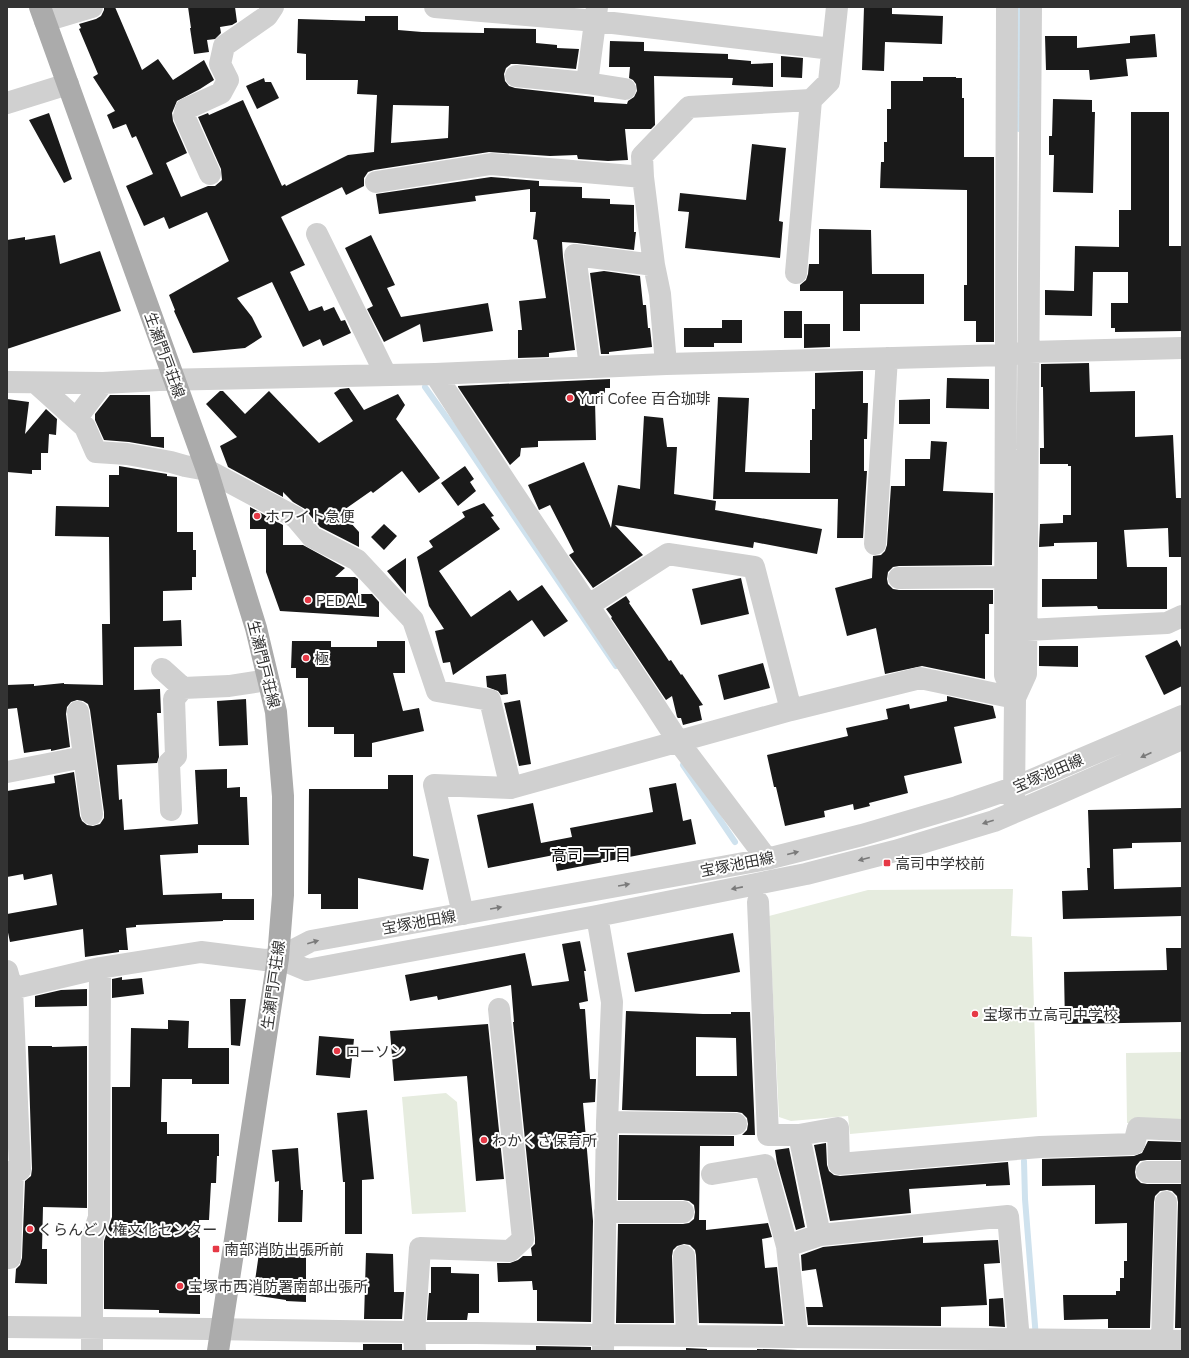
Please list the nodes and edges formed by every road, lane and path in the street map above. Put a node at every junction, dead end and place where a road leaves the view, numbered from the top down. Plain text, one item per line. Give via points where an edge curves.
1 (92, 7) edge
2 (273, 7) edge
3 (435, 7) edge
4 (837, 7) edge
5 (1007, 7) edge
6 (1031, 7) edge
7 (42, 14) edge
8 (596, 14) edge
9 (832, 48) junction
10 (516, 76) dead end
11 (587, 83) junction
12 (68, 84) junction
13 (625, 89) dead end
14 (811, 100) junction
15 (7, 103) edge
16 (210, 174) dead end
17 (643, 177) junction
18 (376, 182) dead end
19 (317, 234) dead end
20 (654, 265) junction
21 (796, 273) dead end
22 (1182, 348) edge
23 (1029, 352) junction
24 (1005, 355) junction
25 (887, 358) junction
26 (666, 364) junction
27 (590, 367) junction
28 (386, 374) junction
29 (435, 374) junction
30 (174, 380) junction
31 (7, 382) edge
32 (36, 383) junction
33 (103, 383) junction
34 (76, 419) junction
35 (207, 470) junction
36 (875, 544) dead end
37 (1005, 577) junction
38 (899, 578) dead end
39 (589, 605) junction
40 (1182, 616) edge
41 (1027, 630) junction
42 (162, 670) dead end
43 (268, 680) junction
44 (183, 688) junction
45 (1016, 698) junction
46 (791, 710) junction
47 (78, 712) dead end
48 (1182, 716) edge
49 (1182, 739) edge
50 (678, 741) junction
51 (84, 757) junction
52 (7, 772) edge
53 (511, 788) junction
54 (1013, 788) junction
55 (171, 810) dead end
56 (1014, 813) junction
57 (92, 814) dead end
58 (767, 859) junction
59 (758, 902) dead end
60 (463, 914) junction
61 (597, 916) junction
62 (278, 958) junction
63 (100, 968) junction
64 (9, 983) edge
65 (499, 1009) dead end
66 (607, 1122) junction
67 (736, 1124) dead end
68 (1182, 1130) edge
69 (799, 1135) junction
70 (13, 1141) edge
71 (1147, 1172) dead end
72 (1182, 1172) edge
73 (712, 1174) dead end
74 (1166, 1202) dead end
75 (606, 1212) junction
76 (684, 1212) dead end
77 (820, 1235) junction
78 (787, 1246) junction
79 (684, 1256) dead end
80 (7, 1258) edge
81 (7, 1327) edge
82 (92, 1327) junction
83 (221, 1329) junction
84 (687, 1336) junction
85 (797, 1337) junction
86 (1031, 1340) junction
87 (1172, 1341) edge
88 (415, 1342) edge
89 (603, 1343) edge
90 (730, 1344) edge
91 (981, 1345) edge
92 (92, 1351) edge
93 (218, 1351) edge

1 - 7 street
2 - 16 street via 266,16 224,46 220,64 228,80 221,93 186,109 184,116
3 - 8 street
4 - 9 street
5 - 24 street
6 - 23 street
7 - 12 main road, 生瀬門戸荘線
8 - 9 street
8 - 11 street
9 - 14 street via 828,82
10 - 11 street
11 - 13 street
12 - 15 street
12 - 30 main road, 生瀬門戸荘線
14 - 17 street via 689,107 642,156
14 - 21 street
17 - 18 street via 491,164
17 - 20 street
19 - 28 street
20 - 26 street via 660,294
20 - 27 street via 575,255
22 - 23 street
23 - 24 street
23 - 41 street
24 - 25 street
24 - 37 street
25 - 26 street
25 - 36 street
26 - 27 street
27 - 29 street
28 - 29 street
28 - 30 street
29 - 39 street
30 - 33 street
30 - 35 main road, 生瀬門戸荘線
31 - 32 street
32 - 33 street
32 - 34 street
33 - 34 street
34 - 35 street via 85,427 96,452 134,455
35 - 43 main road, 生瀬門戸荘線 via 256,628
35 - 53 street via 295,517 312,537 357,560 413,620 438,691 490,700
37 - 38 street
37 - 45 street via 1005,675
39 - 46 street via 668,554 754,567
39 - 50 street
40 - 41 street via 1167,622
41 - 45 street via 1026,674
42 - 44 street
43 - 44 street via 229,686
43 - 62 main road, 生瀬門戸荘線 via 276,712 282,796 284,861
44 - 55 street via 174,699 176,756 169,763
45 - 46 street via 920,678
45 - 54 street
46 - 50 street
47 - 51 street
48 - 54 street, 宝塚池田線
49 -> 56 street
50 - 53 street
50 - 58 street
51 - 52 street
51 - 57 street
53 - 60 street via 434,785
54 - 56 street
58 -> 54 street, 宝塚池田線 via 862,835
56 -> 61 street via 895,851 806,874
60 -> 58 street, 宝塚池田線
59 - 69 street via 768,1135
62 -> 60 street, 宝塚池田線 via 311,942
61 - 62 street via 307,970
61 - 66 street via 612,1002
62 - 63 street via 265,960 200,952
62 - 83 main road, 生瀬門戸荘線
63 - 64 street
63 - 82 street via 99,1217 92,1239
64 - 70 street
65 - 88 street via 524,1239 510,1251 420,1248
66 - 67 street
66 - 75 street
68 - 69 street via 1138,1128 1134,1144 1040,1147 839,1164 838,1128
69 - 77 street
70 - 80 street via 20,1170 13,1171 10,1258
71 - 72 street
73 - 78 street via 765,1165
74 - 87 street
75 - 76 street
75 - 89 street
77 - 78 street
77 - 86 street via 1008,1216
78 - 85 street
79 - 84 street
81 - 82 street
82 - 83 street
82 - 92 street
83 - 88 street
83 - 93 main road, 生瀬門戸荘線
84 - 89 street
84 - 90 street
85 - 90 street
85 - 91 street
86 - 87 street
86 - 91 street
88 - 89 street

